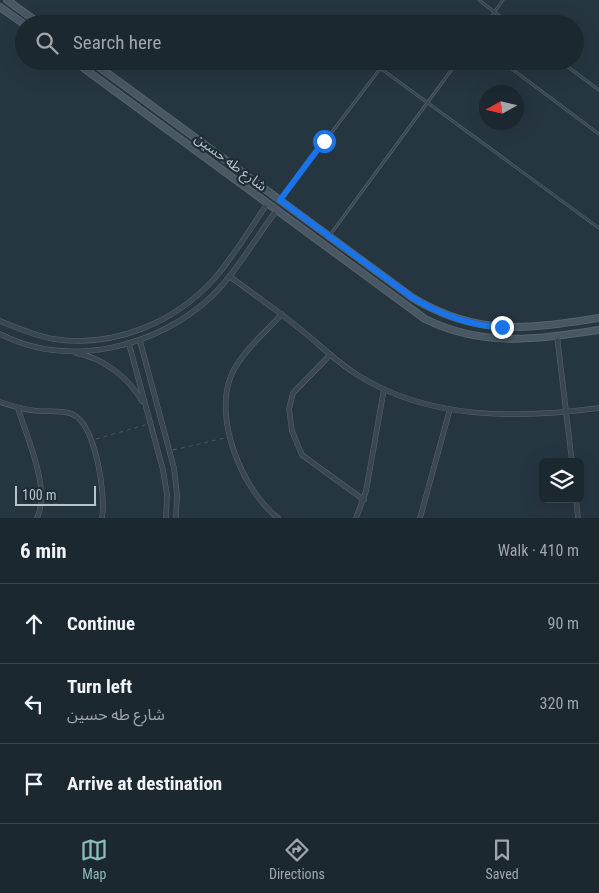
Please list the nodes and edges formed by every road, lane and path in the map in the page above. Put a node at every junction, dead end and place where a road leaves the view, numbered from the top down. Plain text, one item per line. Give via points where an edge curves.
1 (8, 0) edge
2 (479, 0) edge
3 (503, 0) edge
4 (0, 7) edge
5 (494, 12) junction
6 (28, 15) edge
7 (492, 15) edge
8 (498, 15) edge
9 (15, 18) edge
10 (86, 70) edge
11 (103, 70) edge
12 (378, 70) edge
13 (383, 70) edge
14 (451, 70) edge
15 (513, 70) edge
16 (572, 70) edge
17 (599, 90) edge
18 (427, 103) junction
19 (599, 134) edge
20 (280, 200) junction
21 (267, 204) junction
22 (275, 210) junction
23 (599, 228) edge
24 (330, 235) junction
25 (229, 276) junction
26 (282, 314) junction
27 (599, 318) edge
28 (0, 321) edge
29 (599, 330) edge
30 (0, 334) edge
31 (557, 336) junction
32 (140, 341) junction
33 (129, 344) junction
34 (67, 351) junction
35 (330, 355) junction
36 (384, 389) junction
37 (0, 402) edge
38 (146, 407) junction
39 (18, 408) junction
40 (599, 408) edge
41 (450, 409) junction
42 (566, 412) junction
43 (151, 424) junction
44 (231, 436) junction
45 (91, 441) junction
46 (169, 451) junction
47 (572, 458) edge
48 (364, 500) junction
49 (576, 503) edge
50 (42, 504) junction
51 (104, 505) junction
52 (37, 518) edge
53 (102, 518) edge
54 (166, 518) edge
55 (176, 518) edge
56 (278, 518) edge
57 (356, 518) edge
58 (420, 518) edge
59 (578, 518) edge

1 - 6 main road
2 - 5 lane
3 - 5 lane
4 - 9 main road
5 - 7 lane
5 - 8 lane
10 - 21 main road, شارع طه حسين
11 - 20 main road, شارع طه حسين
12 - 20 lane
13 - 18 lane
14 - 18 lane
15 - 19 lane
16 - 17 lane
18 - 23 lane
18 - 24 lane
20 - 22 main road
20 - 24 main road, شارع طه حسين
21 - 22 main road, شارع طه حسين
21 - 28 street via 224,267 205,288 183,307 145,328 107,338 68,340 39,336
22 - 25 street
22 - 31 main road, شارع طه حسين via 437,325 485,338
24 - 27 main road, شارع طه حسين via 413,298 435,311 472,323 514,328
25 - 26 street
25 - 32 street via 212,296 188,315
26 - 35 street
26 - 44 street via 241,359 231,376 226,401
29 - 31 main road, شارع طه حسين
30 - 34 street via 39,348
31 - 42 street
32 - 33 street
32 - 46 street
33 - 34 street
33 - 38 street
34 - 38 street via 91,357 113,369 132,386
35 - 36 street
35 - 48 street via 293,393 289,408 292,431 302,454
36 - 41 street via 416,402
36 - 48 street
37 - 39 street
38 - 43 street
39 - 45 street via 72,414 84,424
39 - 50 street via 42,489
40 - 42 street
41 - 42 street via 494,415
41 - 58 street
42 - 47 street
43 - 45 path
43 - 54 street via 166,483
44 - 46 path
44 - 56 street via 239,464 252,490 267,510
45 - 51 street via 101,477
46 - 55 street via 176,481
48 - 57 street
49 - 59 street
50 - 51 path
50 - 52 street
51 - 53 street

